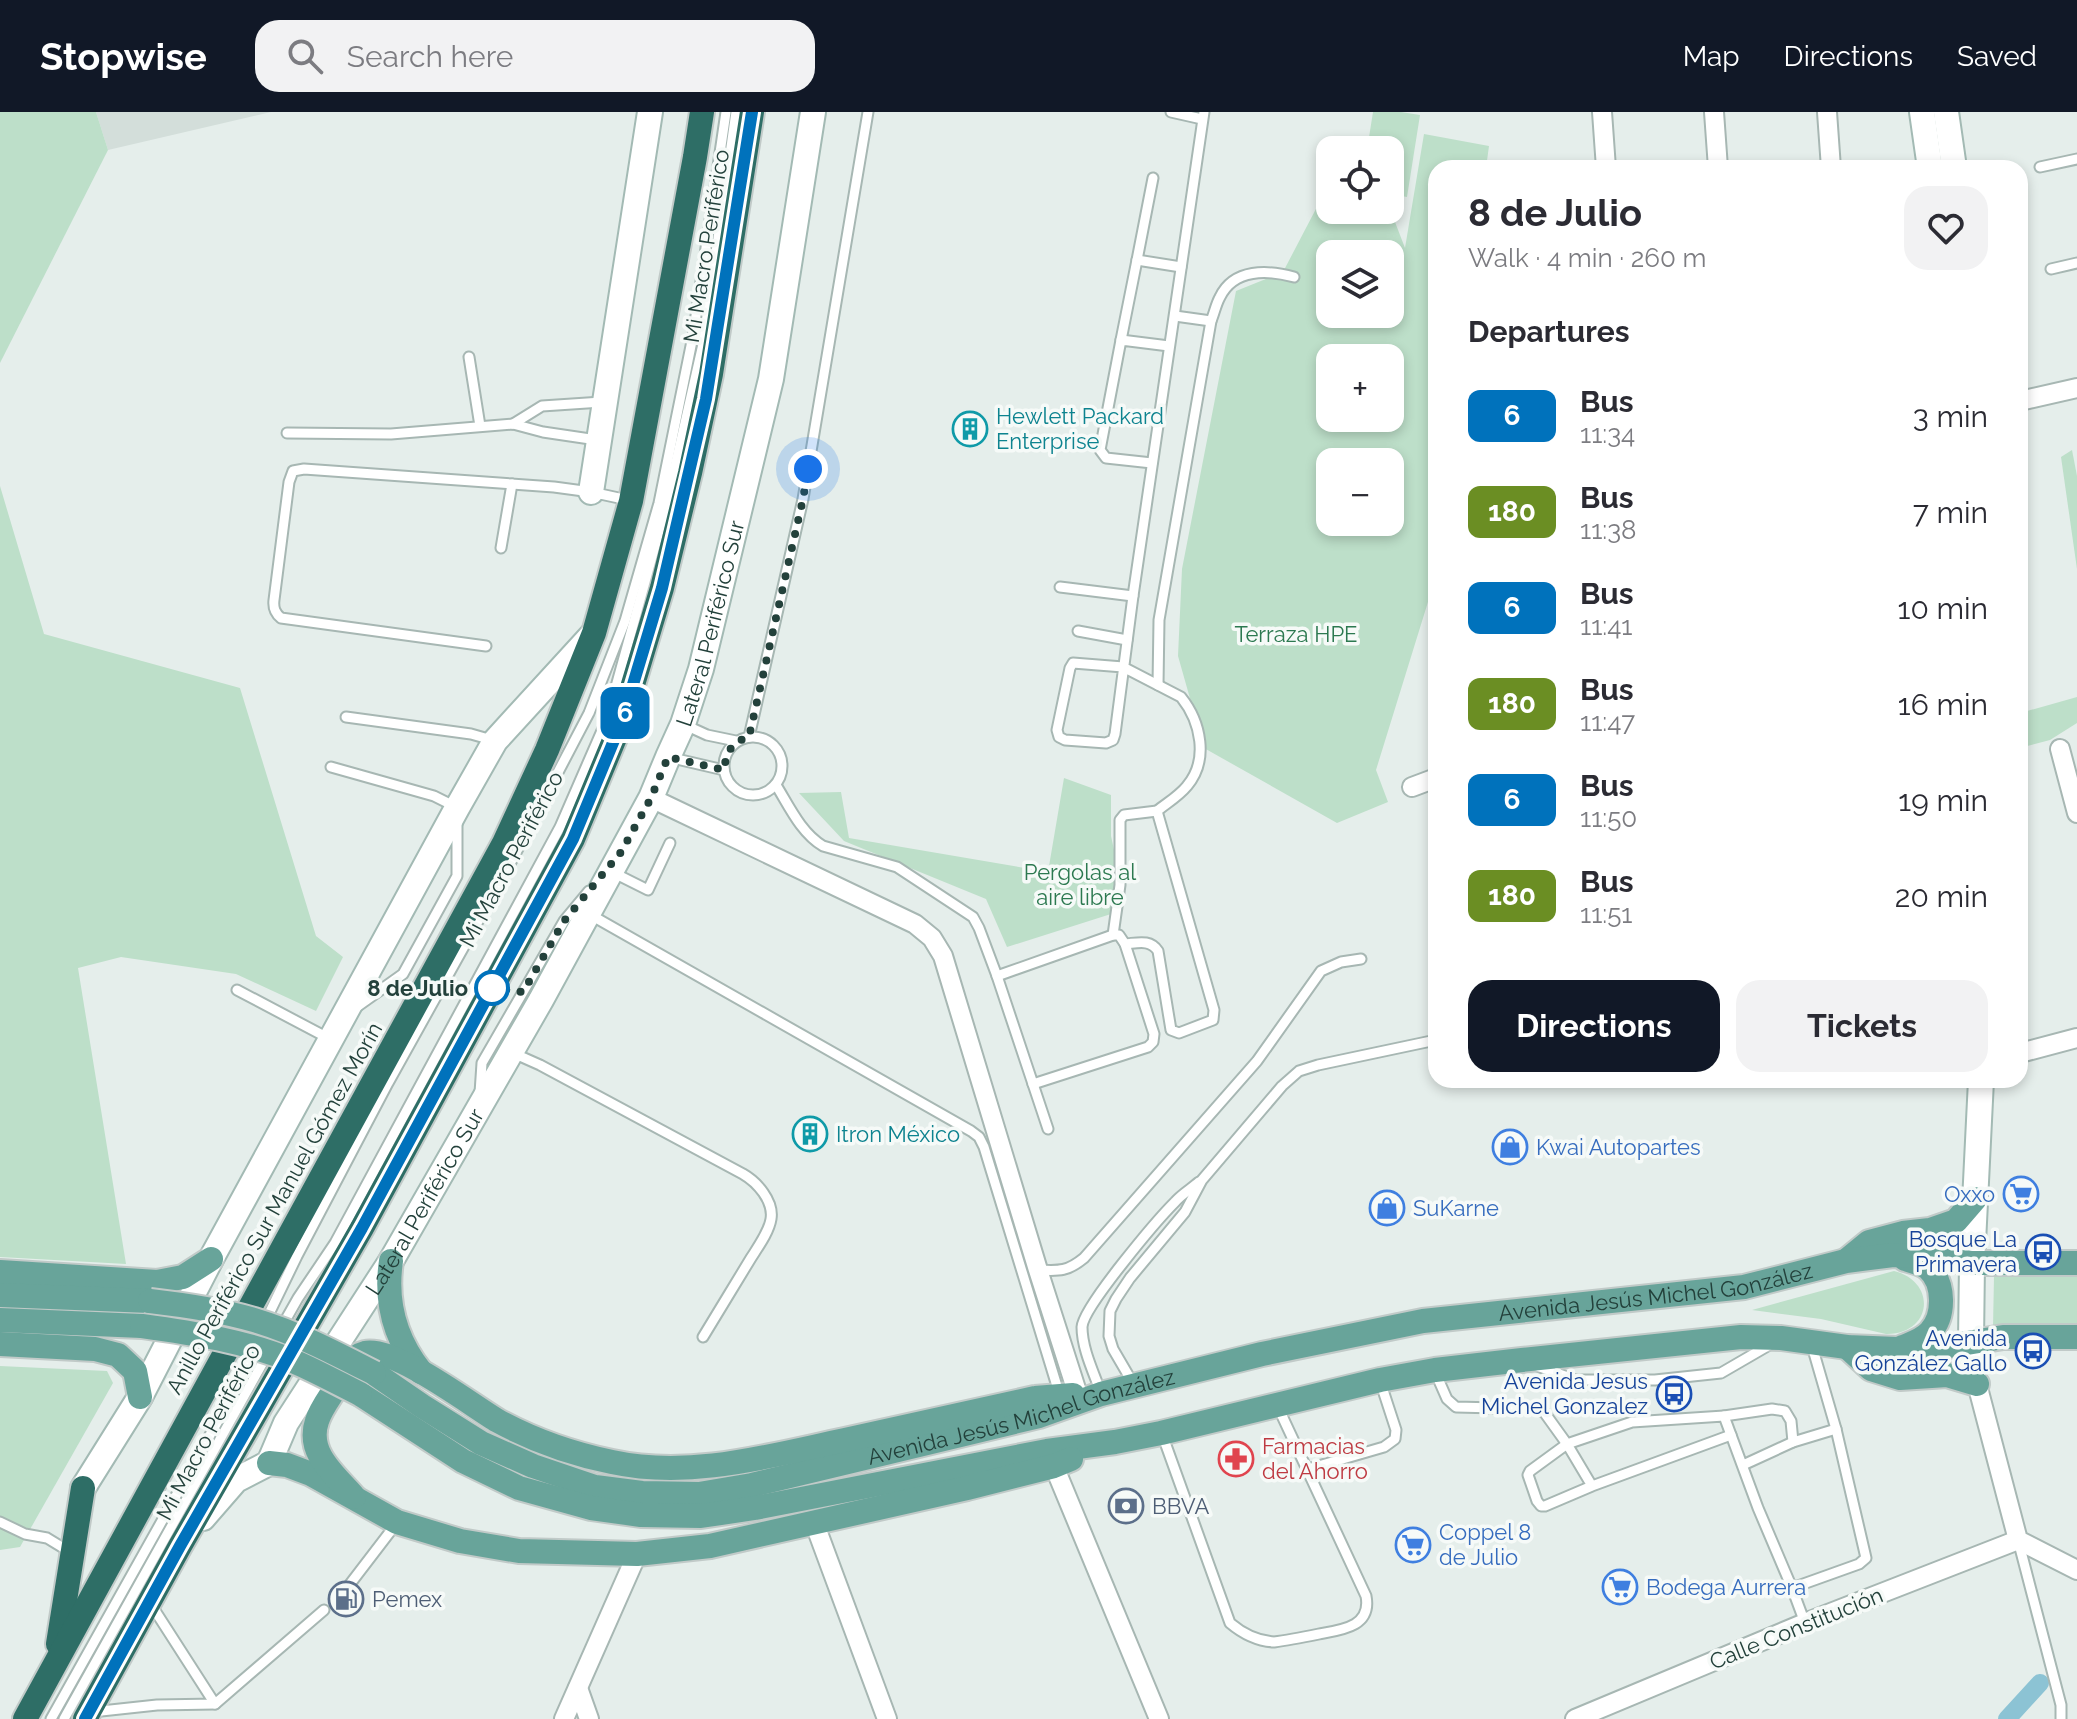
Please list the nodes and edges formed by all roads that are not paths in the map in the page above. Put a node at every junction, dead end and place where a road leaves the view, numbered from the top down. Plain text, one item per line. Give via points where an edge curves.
1 (650, 112) edge
2 (688, 112) edge
3 (702, 112) edge
4 (726, 112) edge
5 (736, 112) edge
6 (752, 112) edge
7 (759, 112) edge
8 (813, 112) edge
9 (868, 112) edge
10 (1171, 112) edge
11 (1602, 112) edge
12 (1714, 112) edge
13 (1827, 112) edge
14 (1922, 112) edge
15 (1946, 112) edge
16 (1203, 115) edge
17 (695, 157) junction
18 (2077, 159) edge
19 (1605, 160) edge
20 (1717, 160) edge
21 (1830, 160) edge
22 (1929, 160) edge
23 (1953, 160) edge
24 (2040, 167) dead end
25 (744, 169) junction
26 (1153, 178) dead end
27 (1137, 260) junction
28 (2077, 263) edge
29 (1181, 267) junction
30 (2051, 269) dead end
31 (1294, 277) dead end
32 (1175, 316) junction
33 (1211, 321) junction
34 (1121, 340) junction
35 (1169, 346) junction
36 (469, 357) dead end
37 (2077, 388) edge
38 (2028, 399) edge
39 (605, 402) junction
40 (513, 424) junction
41 (480, 426) junction
42 (287, 433) dead end
43 (599, 440) junction
44 (1152, 463) junction
45 (512, 484) junction
46 (591, 492) junction
47 (631, 501) junction
48 (501, 548) dead end
49 (1060, 587) dead end
50 (1133, 596) junction
51 (1078, 631) dead end
52 (594, 633) junction
53 (1127, 640) junction
54 (486, 646) dead end
55 (1123, 667) junction
56 (1158, 685) junction
57 (346, 717) dead end
58 (683, 724) junction
59 (749, 737) junction
60 (495, 741) junction
61 (736, 741) junction
62 (2060, 749) dead end
63 (668, 757) junction
64 (331, 767) dead end
65 (724, 770) junction
66 (1428, 781) edge
67 (776, 785) junction
68 (1412, 787) dead end
69 (651, 798) junction
70 (457, 808) junction
71 (1157, 811) junction
72 (2077, 813) edge
73 (670, 843) dead end
74 (616, 862) junction
75 (588, 913) junction
76 (1113, 935) junction
77 (1125, 944) junction
78 (1361, 959) dead end
79 (997, 976) junction
80 (237, 990) dead end
81 (342, 1017) junction
82 (2077, 1038) edge
83 (330, 1039) junction
84 (1428, 1042) edge
85 (2028, 1051) edge
86 (511, 1052) junction
87 (1033, 1084) junction
88 (1981, 1088) edge
89 (479, 1108) junction
90 (1048, 1129) dead end
91 (1202, 1180) junction
92 (1975, 1199) junction
93 (1893, 1255) junction
94 (211, 1259) junction
95 (391, 1261) junction
96 (1846, 1261) junction
97 (1972, 1263) junction
98 (2077, 1263) edge
99 (1038, 1270) junction
100 (0, 1272) edge
101 (0, 1295) edge
102 (0, 1320) edge
103 (703, 1337) dead end
104 (2077, 1337) edge
105 (1781, 1338) junction
106 (1811, 1342) junction
107 (1971, 1342) junction
108 (0, 1344) edge
109 (1847, 1347) junction
110 (1897, 1349) junction
111 (1522, 1360) junction
112 (1435, 1370) junction
113 (421, 1372) junction
114 (1380, 1380) junction
115 (1977, 1384) junction
116 (1135, 1386) junction
117 (1080, 1395) junction
118 (140, 1397) junction
119 (1277, 1405) junction
120 (1724, 1416) junction
121 (1836, 1429) junction
122 (1161, 1433) junction
123 (1731, 1435) junction
124 (1115, 1442) junction
125 (1793, 1442) junction
126 (1567, 1444) junction
127 (269, 1463) junction
128 (1743, 1465) junction
129 (1054, 1466) junction
130 (1308, 1469) junction
131 (1592, 1486) junction
132 (83, 1488) joint
133 (354, 1497) junction
134 (0, 1522) edge
135 (397, 1522) junction
136 (814, 1522) junction
137 (2018, 1540) junction
138 (180, 1546) junction
139 (72, 1554) junction
140 (637, 1554) junction
141 (2077, 1570) edge
142 (347, 1588) dead end
143 (1792, 1588) junction
144 (149, 1602) junction
145 (324, 1610) dead end
146 (1805, 1623) junction
147 (55, 1663) junction
148 (578, 1688) junction
149 (215, 1704) junction
150 (87, 1716) edge
151 (25, 1719) edge
152 (51, 1719) edge
153 (64, 1719) edge
154 (564, 1719) edge
155 (589, 1719) edge
156 (887, 1719) edge
157 (1159, 1719) edge
158 (1575, 1719) edge
159 (2061, 1719) edge

1 - 39 street
2 - 17 highway
3 - 17 highway, Anillo Periférico Sur Manuel Gómez Morín
4 - 152 lane, Mi Macro Periférico via 693,336 659,503 625,621 589,713 304,1243 219,1419
5 - 153 lane, Mi Macro Periférico via 703,344 666,506 607,719 560,827 335,1243 298,1298
6 - 25 highway
7 - 25 highway
8 - 58 street, Lateral Periférico Sur via 771,379
9 - 59 lane via 803,499
10 - 16 lane
11 - 19 street
12 - 20 street
13 - 21 street
14 - 22 street
15 - 23 street
16 - 29 lane
17 - 47 highway, Anillo Periférico Sur Manuel Gómez Morín
18 - 24 lane
25 - 138 highway via 690,473 622,721 565,853 362,1228
26 - 27 lane
27 - 29 lane
27 - 34 lane
28 - 30 lane
29 - 32 lane
31 - 33 lane via 1272,271 1230,283
32 - 33 lane
32 - 35 lane
33 - 56 lane via 1161,604
34 - 35 lane
34 - 44 lane via 1100,450 1106,458
35 - 44 lane
36 - 41 lane
37 - 38 street
39 - 40 lane via 542,406
39 - 43 street
40 - 41 lane
40 - 43 lane
41 - 42 lane via 391,434
43 - 46 street
44 - 50 lane
45 - 46 lane
45 - 48 lane
45 - 54 lane via 304,469 293,471 289,482 276,614
46 - 47 lane
47 - 52 highway, Anillo Periférico Sur Manuel Gómez Morín
49 - 50 lane
50 - 53 lane
51 - 53 lane
52 - 60 street
52 - 147 highway, Anillo Periférico Sur Manuel Gómez Morín via 504,843
53 - 55 lane
55 - 55 lane via 1113,740 1059,737 1071,664
55 - 56 lane
56 - 71 lane via 1187,705 1199,730 1200,748 1199,765 1185,790
57 - 60 lane
58 - 61 lane
58 - 63 street, Lateral Periférico Sur
59 - 61 lane
59 - 67 lane via 769,741 779,752 782,772
60 - 70 street
61 - 65 lane via 725,755
62 - 72 street
63 - 65 lane
63 - 69 street, Lateral Periférico Sur
64 - 70 lane via 434,796
65 - 67 lane via 729,784 742,794 765,793
66 - 68 street
67 - 79 lane via 815,841 897,867 968,913
69 - 74 street, Lateral Periférico Sur
69 - 99 street via 915,924 932,938 943,956
70 - 81 street
70 - 81 lane via 457,876 403,974
71 - 76 lane via 1120,820
71 - 77 lane via 1213,1020 1179,1033 1171,1030 1158,951 1149,943
73 - 74 lane via 648,890
74 - 75 street, Lateral Periférico Sur
74 - 89 lane via 564,921 482,1063
75 - 86 street, Lateral Periférico Sur
75 - 117 lane via 979,1137
76 - 77 lane
76 - 79 lane
77 - 87 lane via 1153,1042
78 - 99 lane via 1321,971 1257,1061 1084,1258 1062,1271
79 - 87 lane
80 - 83 lane
81 - 83 street
82 - 85 street
83 - 94 street
84 - 91 lane via 1299,1071
86 - 89 street, Lateral Periférico Sur
86 - 103 lane via 743,1174 761,1190 771,1219
87 - 90 lane
88 - 92 street
89 - 95 street, Lateral Periférico Sur
91 - 116 lane via 1185,1212 1110,1311 1113,1349
91 - 117 lane via 1176,1200 1086,1314
92 - 96 main road via 1956,1221 1869,1242
92 - 97 street
93 - 96 main road, Avenida Jesús Michel González
93 - 97 main road, Avenida Jesús Michel González
93 - 110 main road via 1929,1269 1941,1300 1932,1331
94 - 100 main road via 183,1277 157,1282
94 - 118 street
95 - 113 main road via 388,1284 397,1332
95 - 127 street, Lateral Periférico Sur via 286,1423
96 - 116 main road, Avenida Jesús Michel González via 1744,1287 1423,1321
97 - 98 main road, Avenida Jesús Michel González
97 - 107 street
99 - 117 street
101 - 117 main road, Avenida Jesús Michel González, bridge via 150,1301 255,1320 374,1373 481,1443 595,1487 642,1493 699,1494 752,1485 1039,1416
102 - 124 main road, Avenida Jesús Michel González, bridge via 142,1326 239,1344 291,1360 360,1394 463,1461 519,1488 641,1515 701,1516 755,1508
104 - 107 main road, Avenida Jesús Michel González
105 - 106 main road, Avenida Jesús Michel González
105 - 111 main road, Avenida Jesús Michel González via 1741,1337
105 - 111 lane via 1721,1373 1655,1380 1576,1380
106 - 109 main road, Avenida Jesús Michel González
106 - 121 lane
107 - 110 main road, Avenida Jesús Michel González
107 - 115 street
108 - 118 main road via 118,1355 135,1371
109 - 110 main road, Avenida Jesús Michel González
109 - 115 main road via 1871,1369 1900,1378 1947,1375
111 - 112 main road, Avenida Jesús Michel González
112 - 114 main road, Avenida Jesús Michel González
112 - 126 lane via 1456,1407 1535,1409 1544,1412
113 - 117 main road via 499,1421 548,1443 650,1468 736,1464 1035,1398
113 - 133 main road via 379,1354 353,1358 317,1418 315,1449
114 - 119 main road, Avenida Jesús Michel González
114 - 130 lane via 1395,1439
115 - 137 street
116 - 117 main road, Avenida Jesús Michel González
118 - 132 street
119 - 122 main road, Avenida Jesús Michel González
119 - 130 lane
120 - 123 lane
120 - 125 lane via 1782,1410 1791,1421
120 - 126 lane via 1632,1422
121 - 125 lane
121 - 143 lane via 1866,1558
122 - 124 main road, Avenida Jesús Michel González
122 - 130 lane via 1230,1623 1263,1641 1345,1629 1362,1618 1367,1604
123 - 128 lane
123 - 131 lane
124 - 129 main road
125 - 128 lane
126 - 131 lane
126 - 131 lane via 1529,1473 1537,1501 1545,1506
127 - 133 main road via 311,1474
127 - 138 street via 236,1480
128 - 143 lane
129 - 136 main road
129 - 157 street
132 - 139 highway
133 - 135 main road
134 - 139 lane via 47,1538
135 - 140 main road via 519,1551
135 - 142 lane
136 - 140 main road via 710,1546
136 - 156 street
137 - 141 street
137 - 146 street, Calle Constitución
137 - 159 lane
138 - 144 highway
139 - 147 highway
140 - 148 street
143 - 146 lane
144 - 149 lane
144 - 150 highway
145 - 149 lane
146 - 158 street, Calle Constitución
147 - 151 highway, Anillo Periférico Sur Manuel Gómez Morín
148 - 154 street
148 - 155 street
149 - 150 lane via 157,1705

